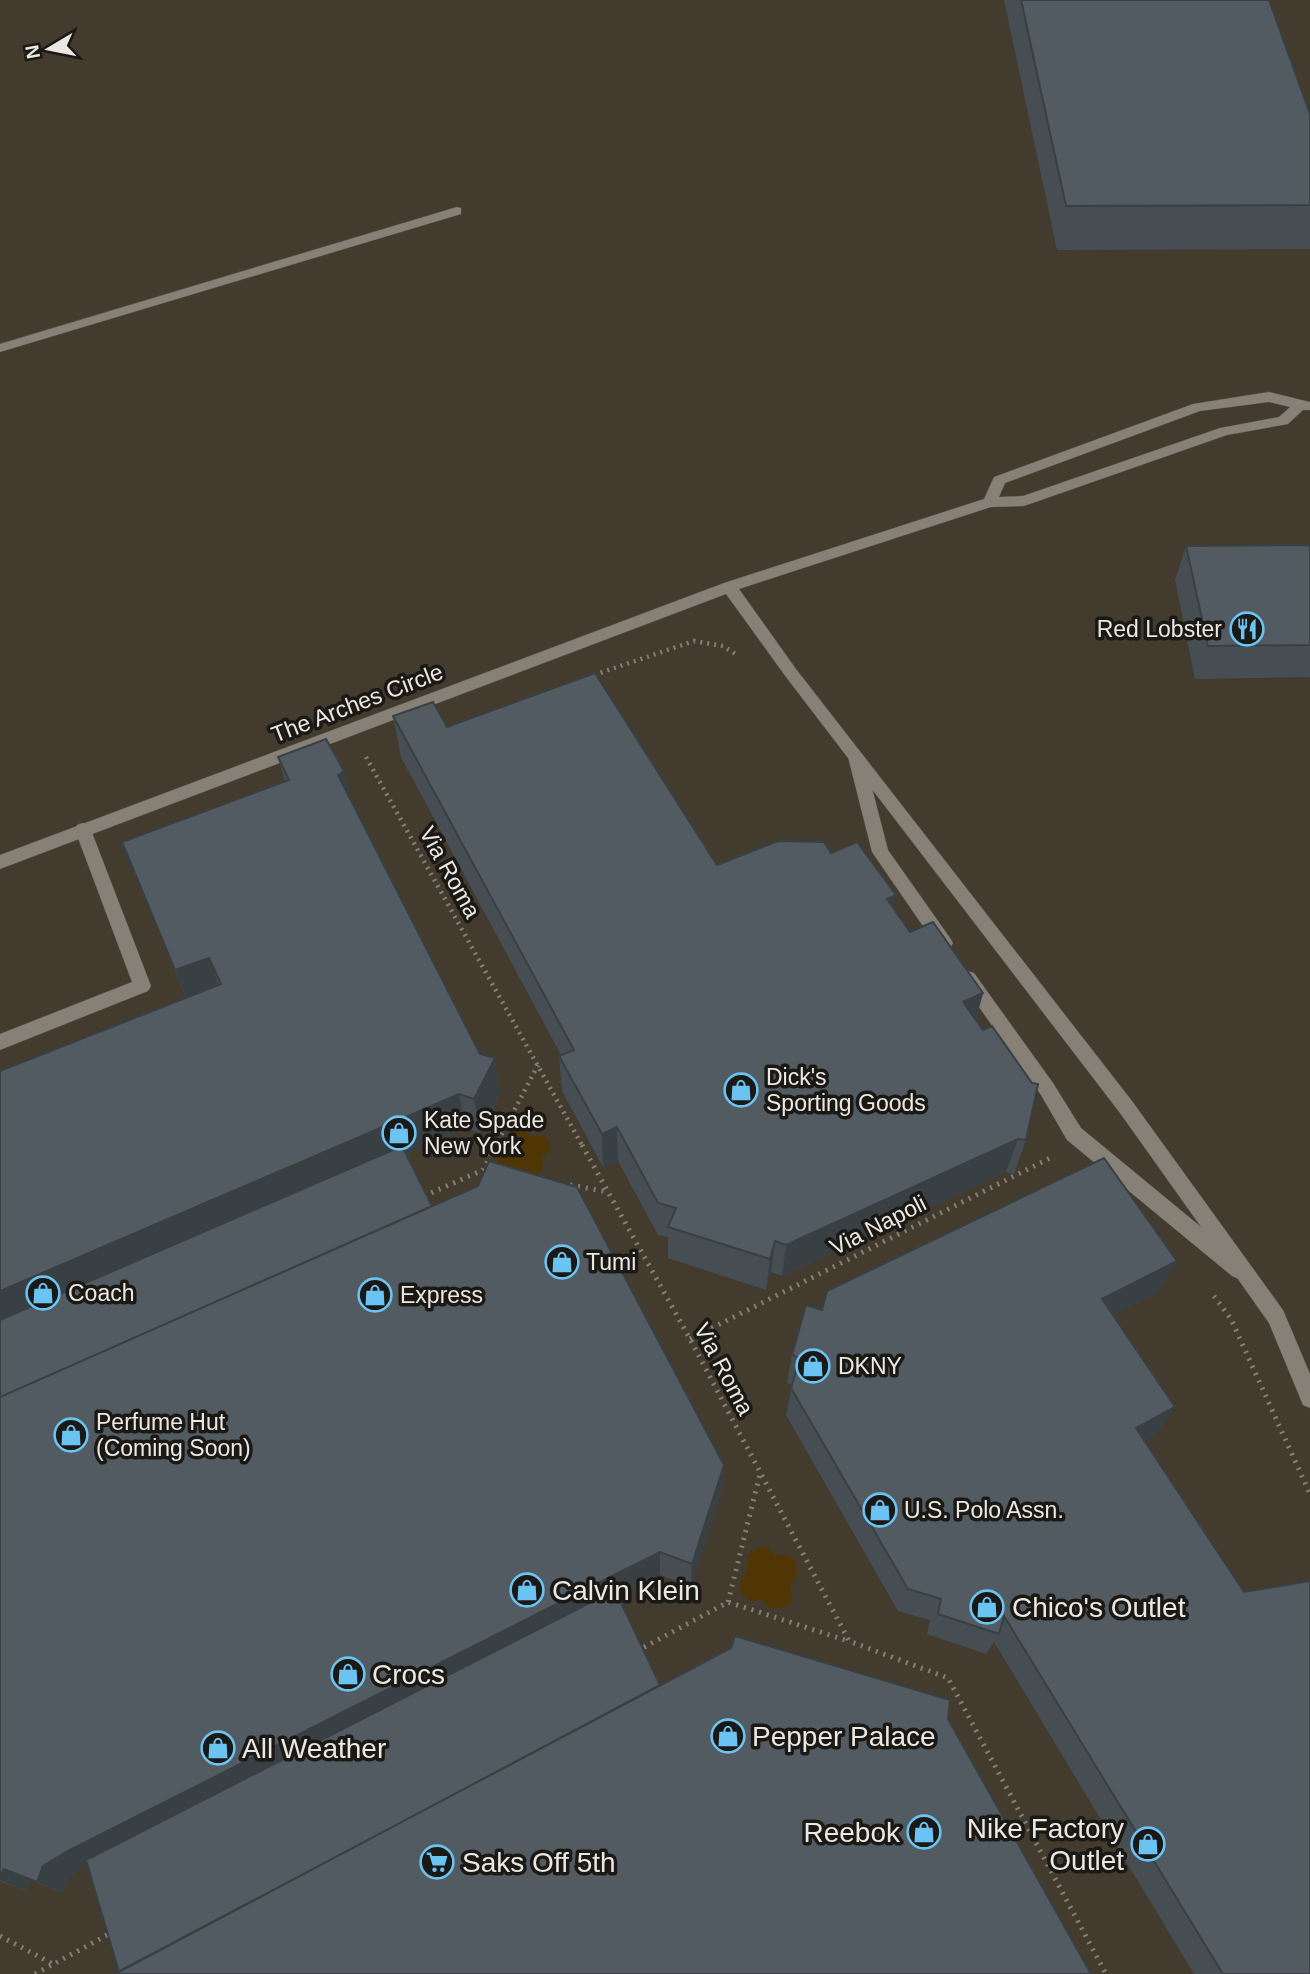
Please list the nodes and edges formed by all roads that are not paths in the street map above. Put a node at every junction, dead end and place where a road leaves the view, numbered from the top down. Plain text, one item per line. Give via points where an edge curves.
1 (457, 211) dead end
2 (0, 348) edge
3 (1305, 406) edge
4 (990, 502) junction
5 (729, 587) junction
6 (856, 757) junction
7 (83, 830) junction
8 (0, 862) edge
9 (0, 1042) edge
10 (1245, 1275) junction
11 (1310, 1398) edge

1 - 2 street
3 - 4 street, The Arches Circle via 1283,421 1225,431 1024,501
3 - 4 street via 1269,397 1198,407 999,480
4 - 5 street, The Arches Circle
5 - 6 street
5 - 7 street, The Arches Circle
6 - 10 street via 1126,1107
6 - 10 street via 880,852 1074,1134
7 - 8 street, The Arches Circle
7 - 9 street via 142,986
10 - 11 street via 1276,1317

